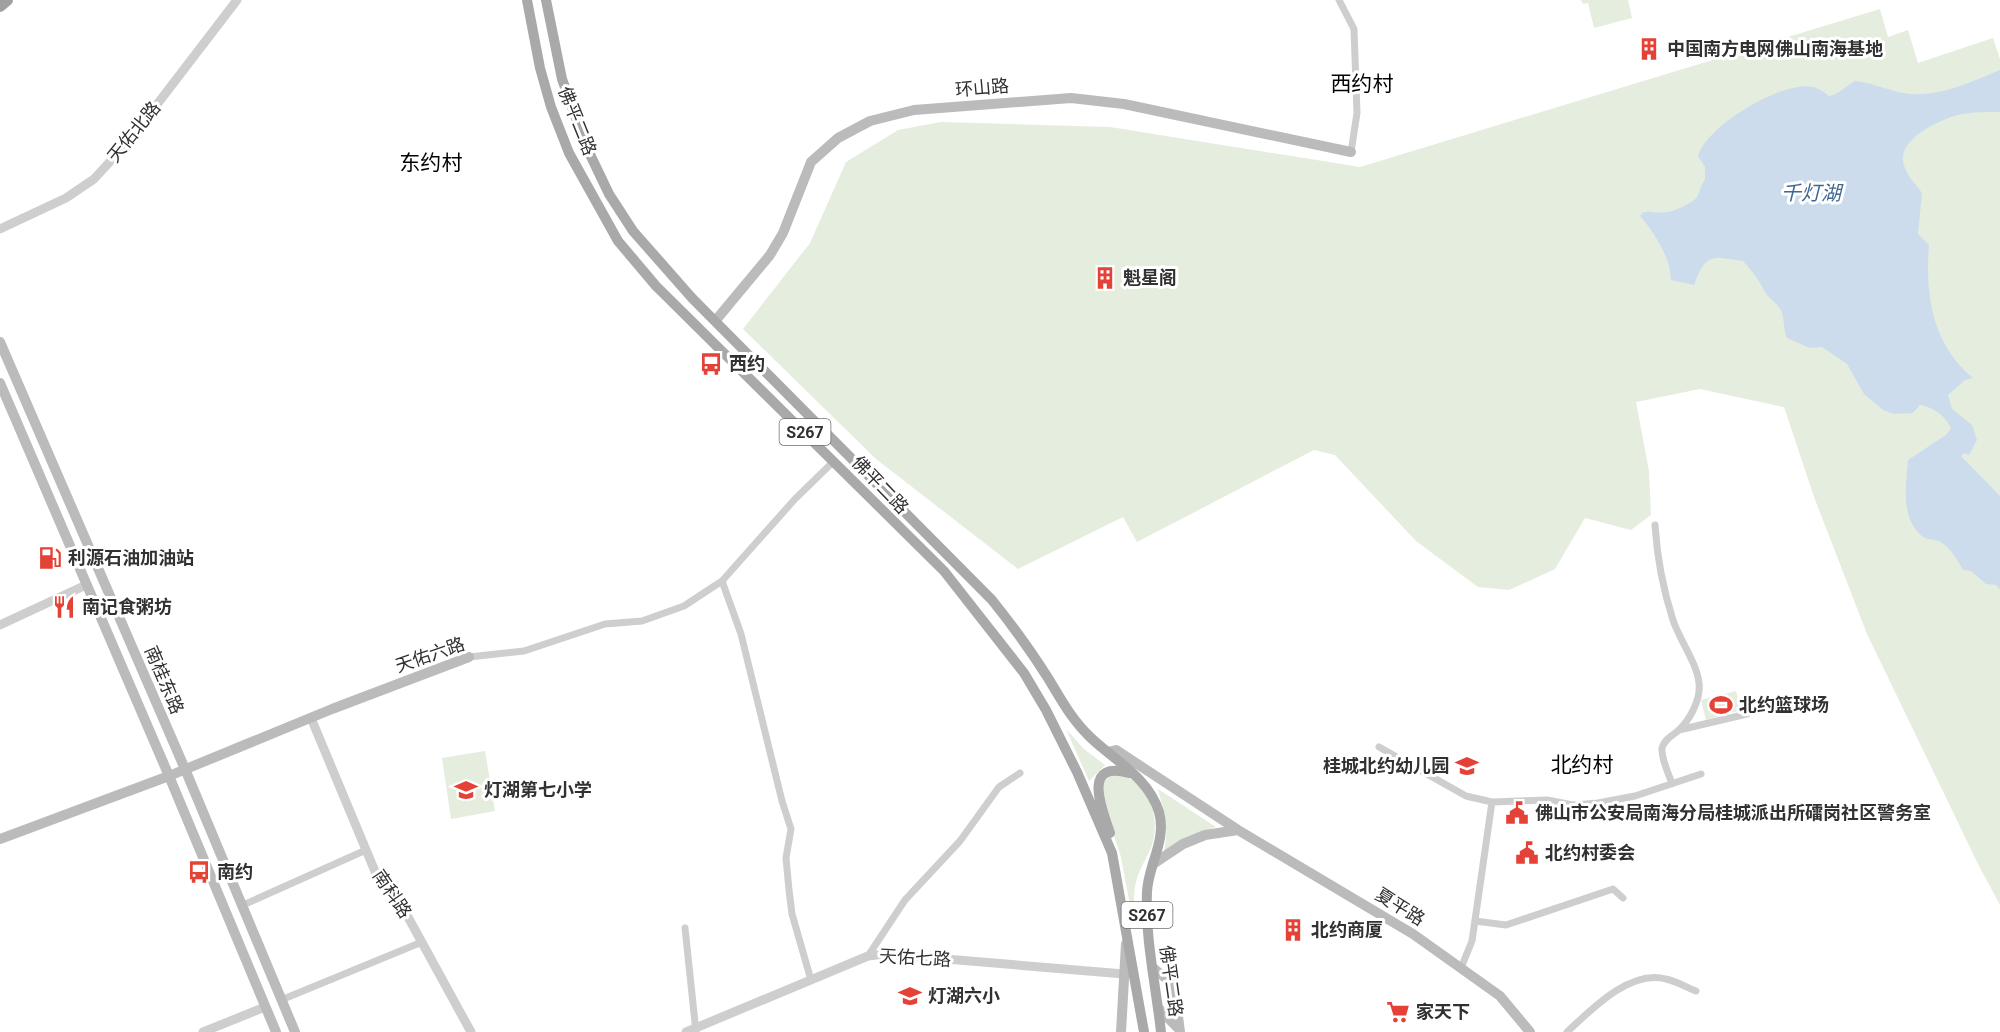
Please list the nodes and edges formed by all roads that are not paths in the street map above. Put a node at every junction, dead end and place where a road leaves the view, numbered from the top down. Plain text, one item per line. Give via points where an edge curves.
1 (7, 0) edge
2 (237, 0) edge
3 (527, 0) edge
4 (546, 0) edge
5 (1340, 0) edge
6 (0, 6) edge
7 (1351, 152) joint
8 (0, 229) edge
9 (716, 320) junction
10 (0, 342) edge
11 (0, 383) edge
12 (834, 461) junction
13 (1655, 525) dead end
14 (722, 581) junction
15 (86, 585) junction
16 (0, 625) edge
17 (468, 657) joint
18 (1746, 714) dead end
19 (311, 718) junction
20 (1679, 730) junction
21 (1378, 747) dead end
22 (1108, 752) junction
23 (185, 770) junction
24 (1020, 773) dead end
25 (1132, 774) junction
26 (1701, 774) dead end
27 (169, 776) junction
28 (1672, 783) junction
29 (1492, 802) junction
30 (1238, 830) junction
31 (0, 839) edge
32 (366, 850) junction
33 (1112, 853) junction
34 (1153, 864) junction
35 (1623, 898) dead end
36 (241, 906) junction
37 (1475, 921) junction
38 (685, 928) dead end
39 (1127, 935) junction
40 (422, 942) junction
41 (868, 956) junction
42 (1152, 967) junction
43 (1461, 968) junction
44 (1124, 974) junction
45 (811, 980) junction
46 (1696, 992) dead end
47 (281, 1000) junction
48 (265, 1007) junction
49 (1158, 1008) junction
50 (696, 1030) edge
51 (1144, 1031) edge
52 (1161, 1031) edge
53 (1180, 1031) edge
54 (203, 1032) edge
55 (276, 1032) edge
56 (295, 1032) edge
57 (471, 1032) edge
58 (686, 1032) edge
59 (1121, 1032) edge
60 (1530, 1032) edge
61 (1567, 1032) edge

1 - 6 highway
2 - 8 street, 天佑北路 via 129,141 94,179 66,198
3 - 12 main road, 佛平二路 / S267 via 551,107 569,153 618,241 656,286
4 - 9 main road, 佛平二路 via 562,79 586,146 609,194 633,231
5 - 7 street via 1354,29 1357,113
7 - 9 main road, 环山路 via 1124,104 1071,98 914,110 870,121 838,138 811,162 783,233 770,255
9 - 22 main road, 佛平二路 via 992,600 1043,670 1071,717
10 - 23 main road, 南桂东路
11 - 15 main road, 南桂东路
12 - 14 street, 天佑六路
12 - 33 main road, 佛平二路 / S267 via 944,571 1024,673 1077,772
13 - 20 street via 1657,556 1673,620 1699,684 1695,706
14 - 17 street, 天佑六路 via 684,606 642,621 605,624 524,651
14 - 45 street via 746,652 791,829 786,858 792,914
15 - 16 street
15 - 27 main road, 南桂东路
17 - 19 main road, 天佑六路
18 - 20 street
19 - 23 main road, 天佑六路
19 - 32 street, 南科路
20 - 28 street via 1662,747
21 - 29 street via 1466,796
22 - 25 main road, 佛平二路
22 - 30 main road, 夏平路 via 1116,750
23 - 27 main road, 天佑六路
23 - 36 main road, 南桂东路
24 - 41 street via 999,787 960,841 905,900
25 - 33 main road via 1118,770 1100,778 1098,796 1113,840
25 - 34 main road, 佛平二路 via 1151,792 1160,815 1161,839
26 - 28 street
27 - 31 main road, 天佑六路
27 - 48 main road, 南桂东路
28 - 29 street via 1598,803
29 - 37 street
30 - 34 main road via 1204,834
30 - 43 main road, 夏平路 via 1413,934
32 - 36 street
32 - 40 street, 南科路 via 378,881 408,917
33 - 39 main road, 佛平二路 / S267
34 - 42 main road, 佛平二路 / S267 via 1147,889
35 - 37 street via 1614,889 1506,925
36 - 47 main road, 南桂东路
37 - 43 street
38 - 50 street
39 - 44 main road
39 - 51 main road, 佛平二路
40 - 47 street
40 - 57 street, 南科路
41 - 44 street, 天佑七路 via 886,954
41 - 45 street, 天佑七路
42 - 49 main road, 佛平二路 / S267
42 - 53 main road via 1173,985
43 - 60 main road, 夏平路 via 1500,996
44 - 59 main road
45 - 50 street, 天佑七路
46 - 61 street via 1665,978 1649,978 1604,999
47 - 56 main road, 南桂东路
48 - 54 street
48 - 55 main road, 南桂东路
49 - 52 main road, 佛平二路 / S267
49 - 53 main road
50 - 58 street, 天佑七路

